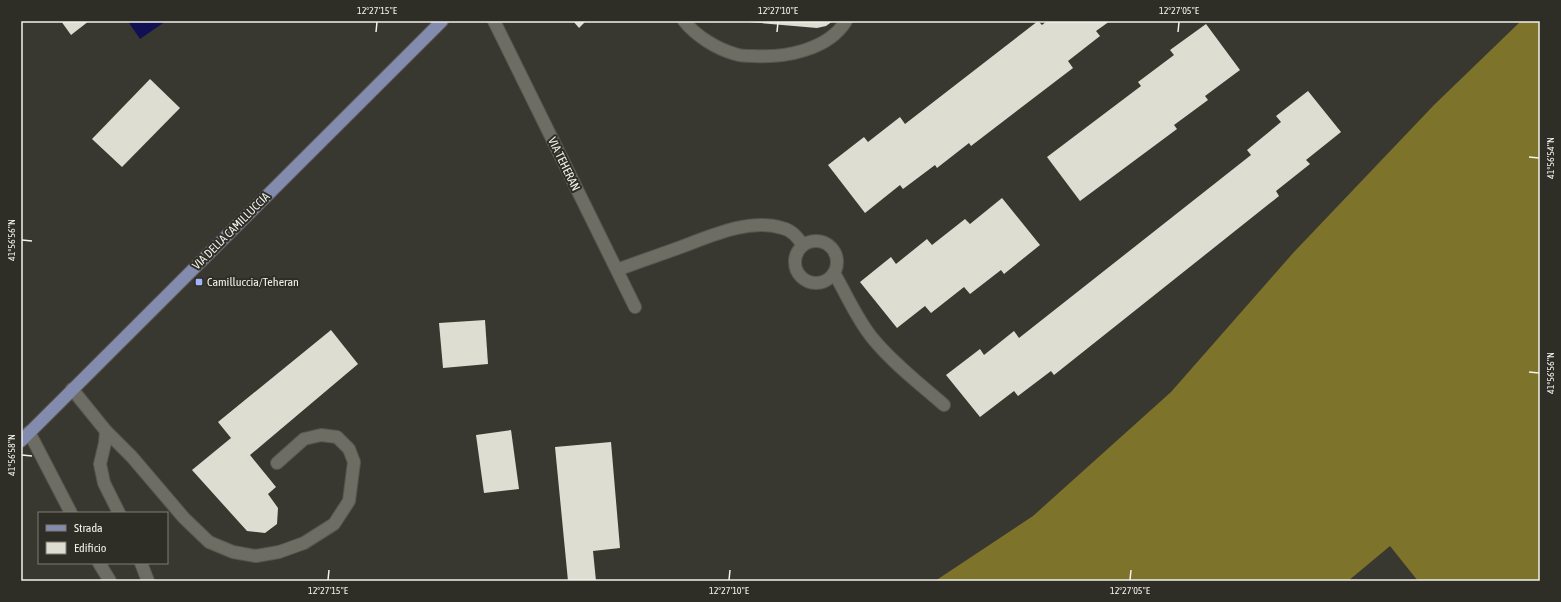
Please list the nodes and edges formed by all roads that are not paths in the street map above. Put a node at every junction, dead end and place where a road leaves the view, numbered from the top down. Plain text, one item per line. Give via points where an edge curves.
1 (442, 21) edge
2 (494, 21) edge
3 (684, 21) edge
4 (846, 21) edge
5 (803, 245) junction
6 (617, 270) junction
7 (834, 273) junction
8 (634, 307) dead end
9 (72, 389) junction
10 (944, 405) dead end
11 (106, 431) junction
12 (25, 436) edge
13 (277, 463) dead end
14 (70, 512) edge
15 (118, 512) edge
16 (101, 564) edge
17 (141, 564) edge
18 (110, 581) edge
19 (148, 581) edge

1 - 9 main road, VIA DELLA CAMILLUCCIA
2 - 6 street, VIA TEHERAN
3 - 4 street via 690,28 723,50 736,55 762,57 786,56 806,50 832,37
5 - 6 street via 791,232 783,228 753,226 716,234
5 - 7 street via 817,240 830,246 837,259
5 - 7 street via 798,250 794,262 795,269 804,280 810,283 821,282
6 - 8 street, VIA TEHERAN
7 - 10 street via 873,339 887,355
9 - 11 street
9 - 12 main road, VIA DELLA CAMILLUCCIA
11 - 13 street via 132,457 184,518 209,542 233,552 256,556 279,552 304,543 334,524 349,501 354,462 349,449 337,437 304,439
11 - 15 street via 100,464 104,483
12 - 14 street
16 - 18 street
17 - 19 street

